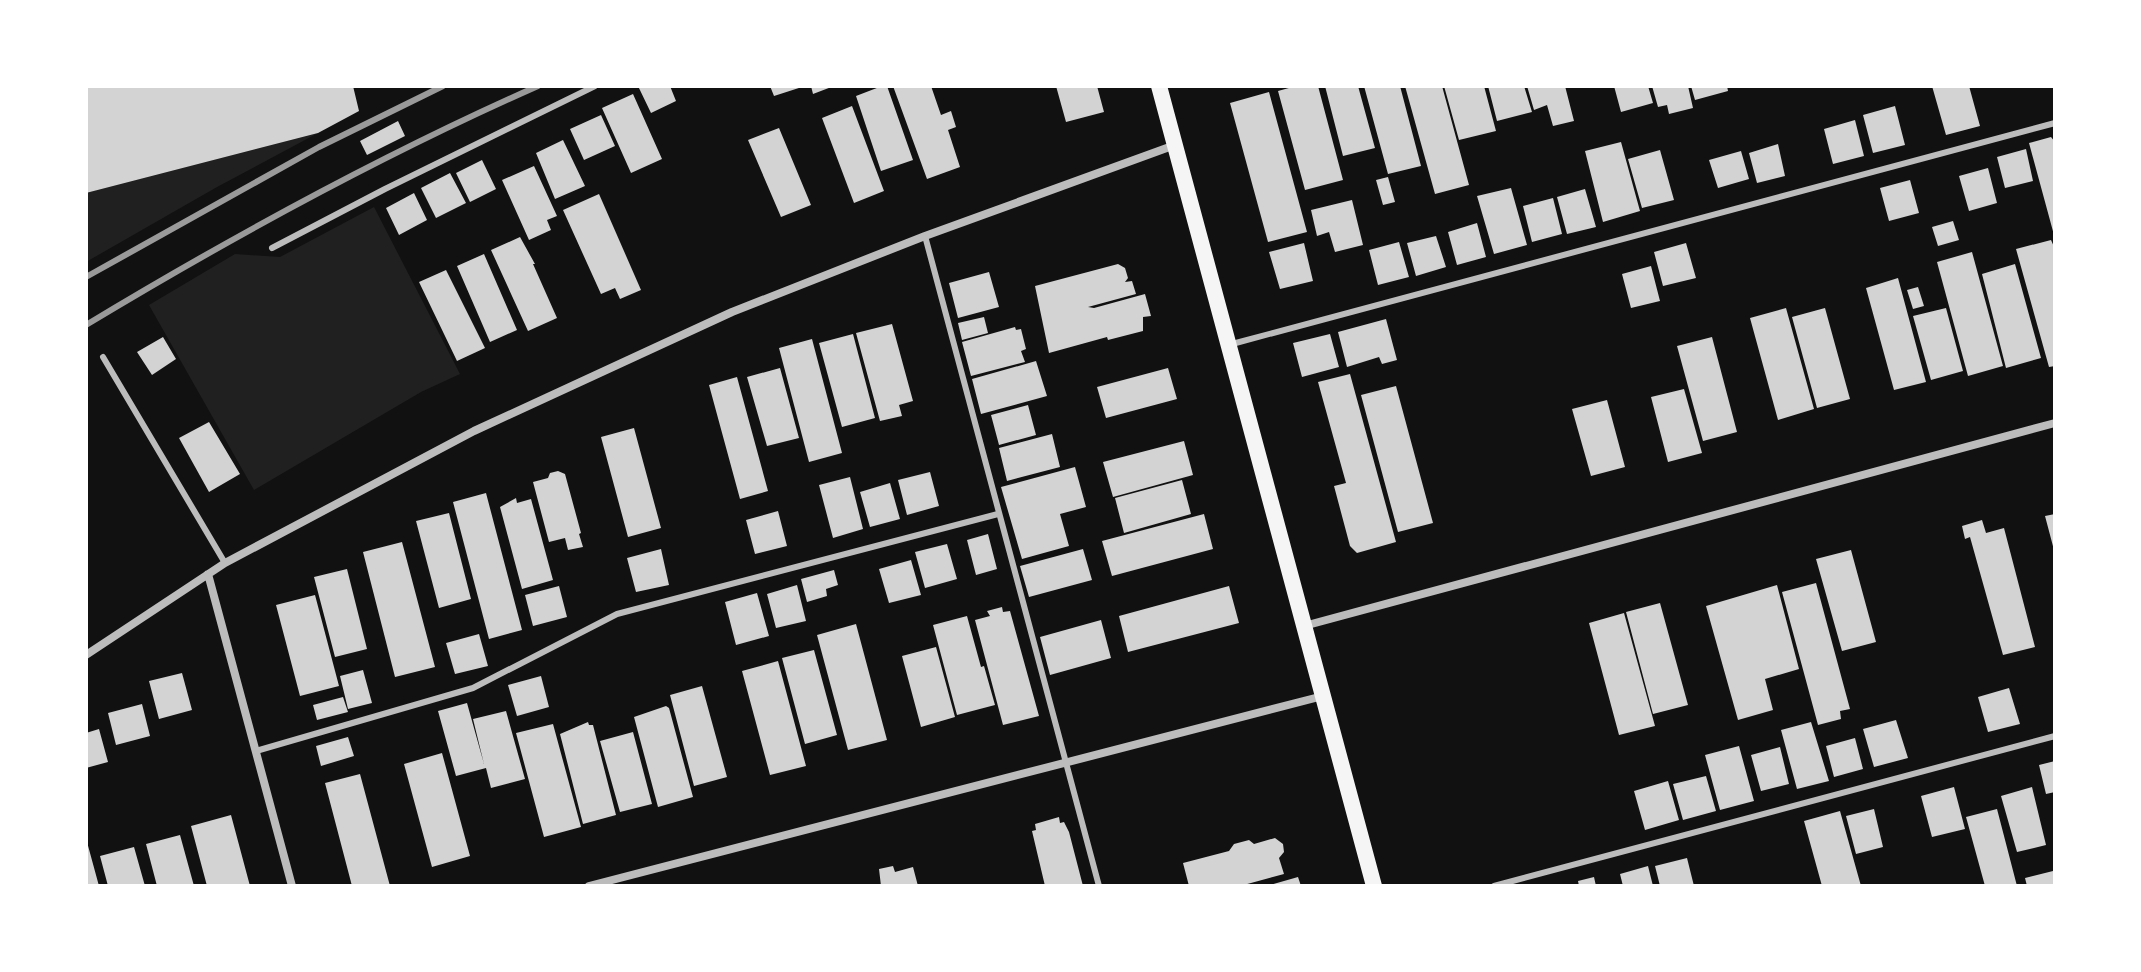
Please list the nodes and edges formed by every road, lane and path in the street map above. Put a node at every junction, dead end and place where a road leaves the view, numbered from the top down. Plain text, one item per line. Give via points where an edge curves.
1 (595, 86) edge
2 (1159, 86) edge
3 (2055, 123) edge
4 (1175, 145) junction
5 (925, 236) junction
6 (272, 248) dead end
7 (1228, 345) junction
8 (103, 357) dead end
9 (2055, 423) edge
10 (998, 514) junction
11 (225, 563) junction
12 (208, 574) junction
13 (1304, 626) junction
14 (86, 655) edge
15 (1323, 696) junction
16 (2055, 736) edge
17 (256, 751) junction
18 (1065, 763) junction
19 (292, 886) edge
20 (589, 886) edge
21 (1099, 886) edge
22 (1374, 886) edge
23 (1494, 886) edge

1 - 6 lane
2 - 4 main road
3 - 7 lane
4 - 5 street
4 - 7 main road
5 - 10 lane
5 - 11 street via 732,312 474,431
7 - 13 main road
8 - 11 lane
9 - 13 street
10 - 17 lane via 617,614 473,688
10 - 18 lane
11 - 12 street
12 - 14 street
12 - 17 street
13 - 15 main road
15 - 18 street
15 - 22 main road
16 - 23 lane
17 - 19 street
18 - 20 street
18 - 21 lane

